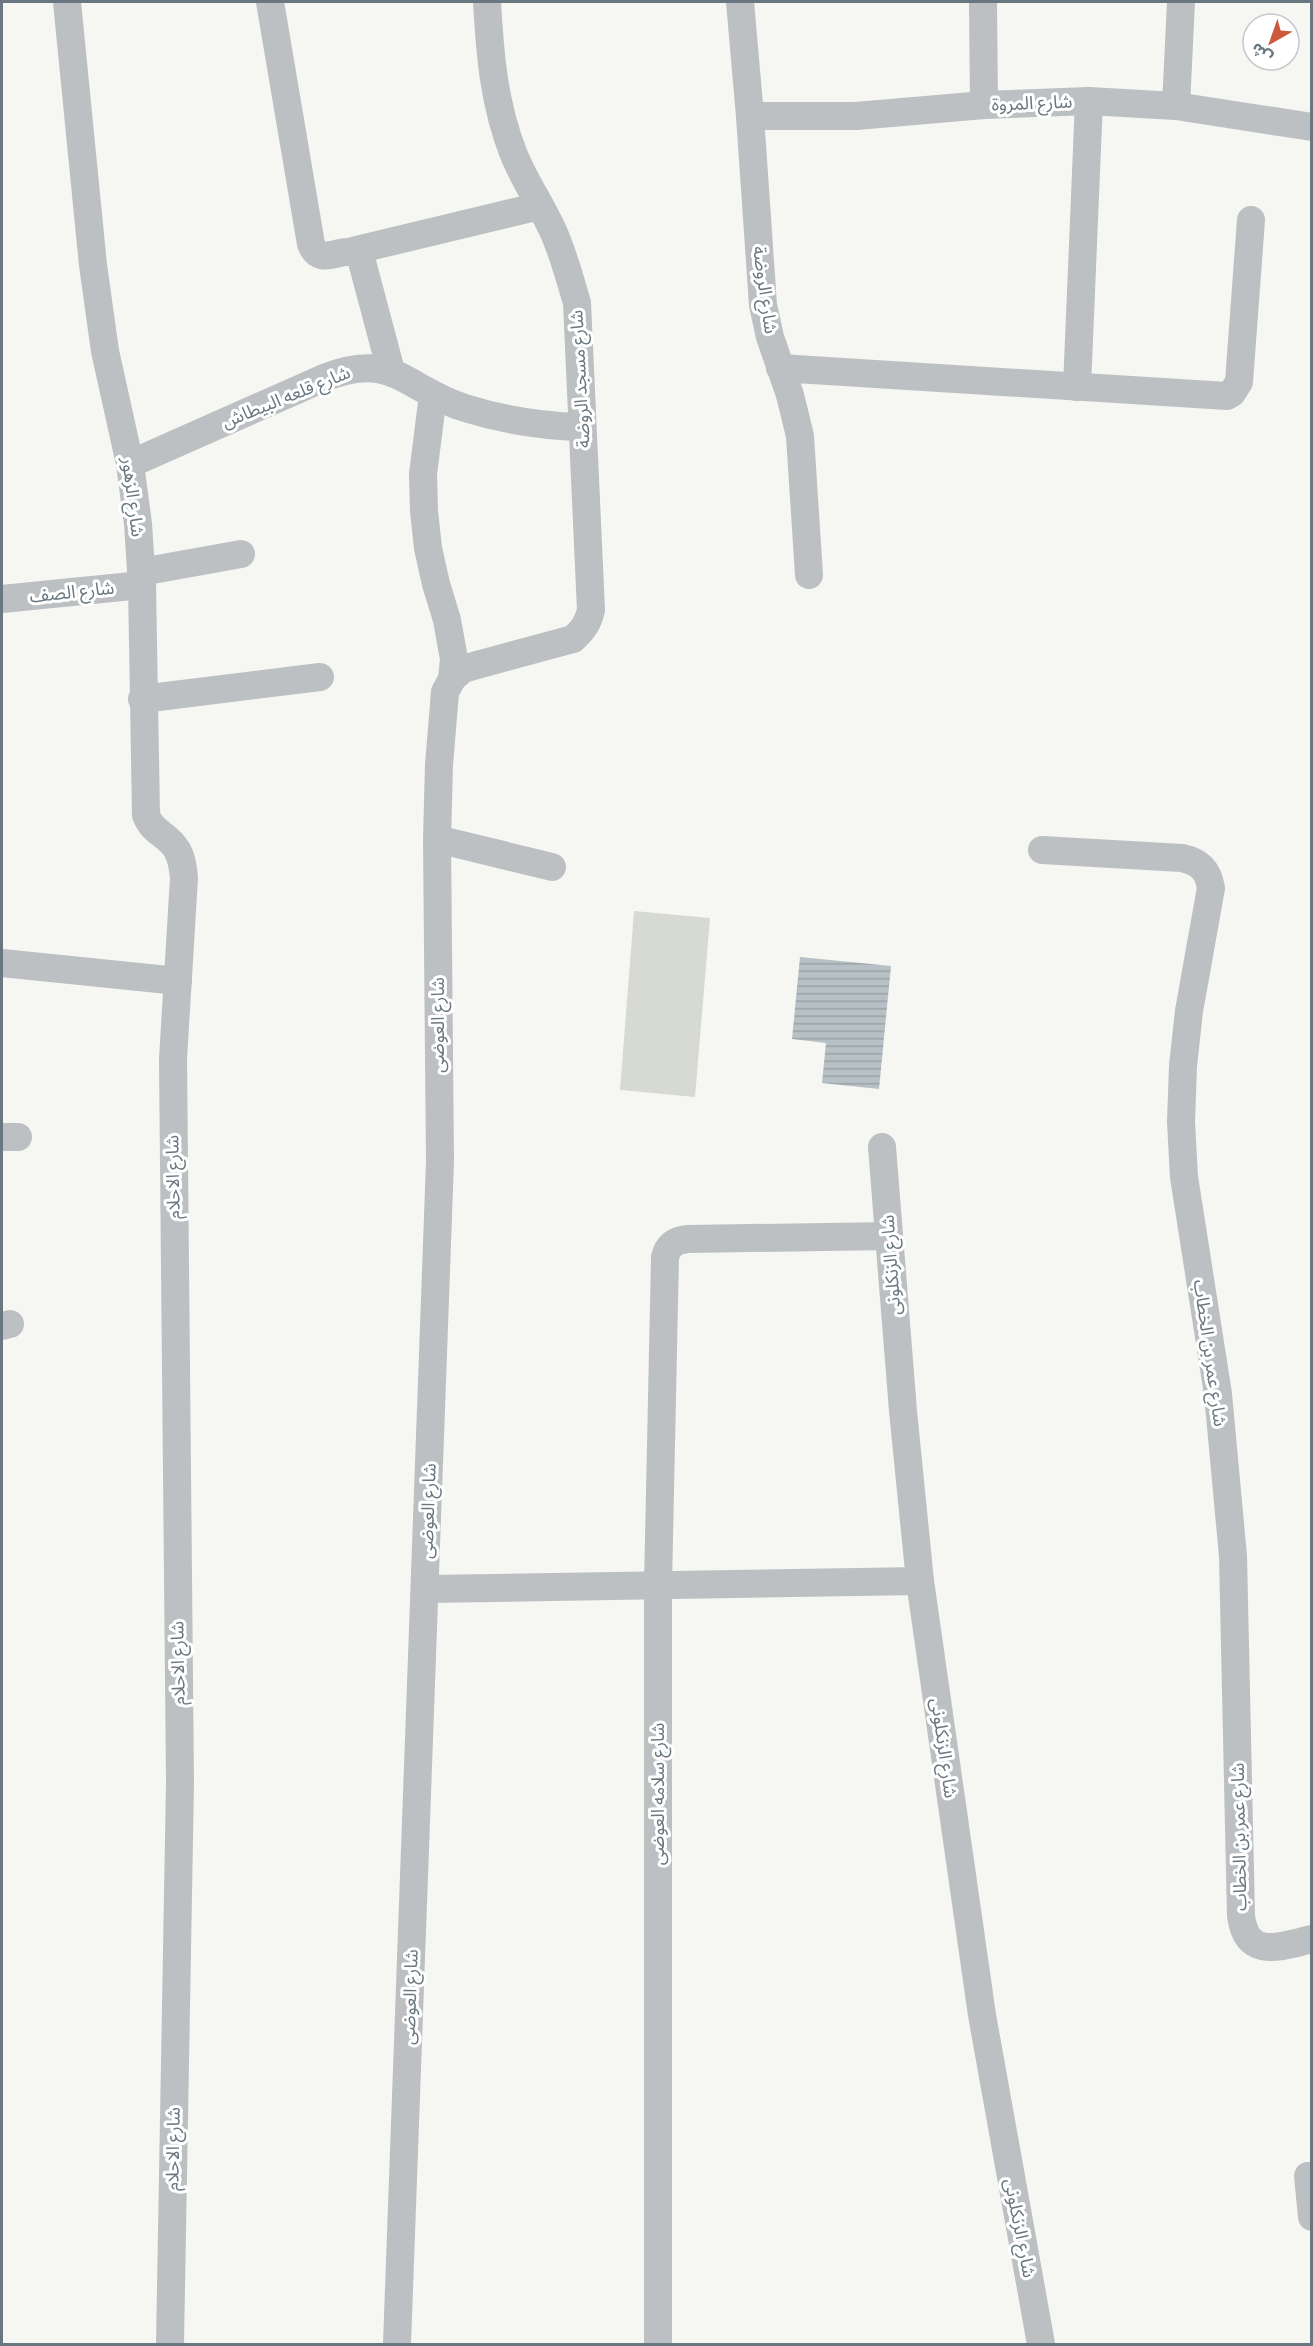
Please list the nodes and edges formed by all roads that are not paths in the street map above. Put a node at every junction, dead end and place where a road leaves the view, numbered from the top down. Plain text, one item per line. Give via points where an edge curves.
1 (67, 2) edge
2 (270, 2) edge
3 (487, 2) edge
4 (740, 2) edge
5 (983, 2) edge
6 (1181, 2) edge
7 (1089, 101) junction
8 (984, 105) junction
9 (1176, 106) junction
10 (750, 116) junction
11 (1311, 128) edge
12 (540, 206) junction
13 (1251, 220) dead end
14 (352, 251) junction
15 (780, 368) junction
16 (391, 371) junction
17 (1077, 387) junction
18 (433, 395) junction
19 (582, 427) junction
20 (130, 464) junction
21 (241, 554) dead end
22 (809, 575) dead end
23 (141, 579) junction
24 (2, 599) edge
25 (320, 677) dead end
26 (452, 679) junction
27 (142, 699) junction
28 (437, 839) junction
29 (1042, 850) dead end
30 (552, 867) dead end
31 (2, 963) edge
32 (178, 981) junction
33 (882, 1147) dead end
34 (889, 1236) junction
35 (920, 1581) junction
36 (658, 1585) junction
37 (426, 1588) junction
38 (1311, 1939) edge
39 (1308, 2176) dead end
40 (1311, 2217) edge
41 (170, 2344) edge
42 (397, 2344) edge
43 (658, 2344) edge
44 (1041, 2344) edge

1 - 20 street, شارع الزهور via 93,265 105,351
2 - 14 street via 311,244 326,257
3 - 12 street, شارع مسجد الروضة via 499,111 514,157
4 - 10 street, شارع الروضة
5 - 8 street
6 - 9 street
7 - 8 street, شارع المروة
7 - 9 street, شارع المروة
7 - 17 street
8 - 10 street, شارع المروة via 856,116
9 - 11 street, شارع المروة
10 - 15 street, شارع الروضة via 763,305
12 - 14 street
12 - 19 street, شارع مسجد الروضة via 567,267 576,303
13 - 17 street via 1240,377 1232,393 1222,397
14 - 16 street via 364,263
15 - 17 street
15 - 22 street, شارع الروضة via 800,436
16 - 18 street, شارع قلعه البيطاش
16 - 20 street, شارع قلعه البيطاش via 369,367 346,369
18 - 19 street, شارع قلعه البيطاش via 491,416
18 - 26 street, شارع العوضى via 423,474 424,512 428,548 452,639
19 - 26 street, شارع مسجد الروضة via 591,610 588,621 573,639 463,669
20 - 23 street, شارع الزهور
21 - 23 street, شارع الصف
23 - 24 street, شارع الصف
23 - 27 street, شارع الزهور
25 - 27 street
26 - 28 street, شارع العوضى via 445,692
27 - 32 street, شارع الزهور via 146,815 150,825 179,852 184,878
28 - 30 street
28 - 37 street, شارع العوضى via 440,1161
29 - 38 street, شارع عمر بن الخطاب via 1182,858 1199,864 1209,879 1211,888 1183,1066 1181,1122 1184,1177 1218,1394 1233,1556 1242,1927 1247,1936 1264,1947
31 - 32 street
32 - 41 street, شارع الاحلام via 172,1097 180,1782
33 - 34 street, شارع الزنكلونى
34 - 35 street, شارع الزنكلونى
34 - 36 street, شارع سلامه العوضى via 688,1239 670,1246 665,1264
35 - 36 street
35 - 44 street, شارع الزنكلونى via 982,2015
36 - 37 street
36 - 43 street, شارع سلامه العوضى
37 - 42 street, شارع العوضى
39 - 40 street

